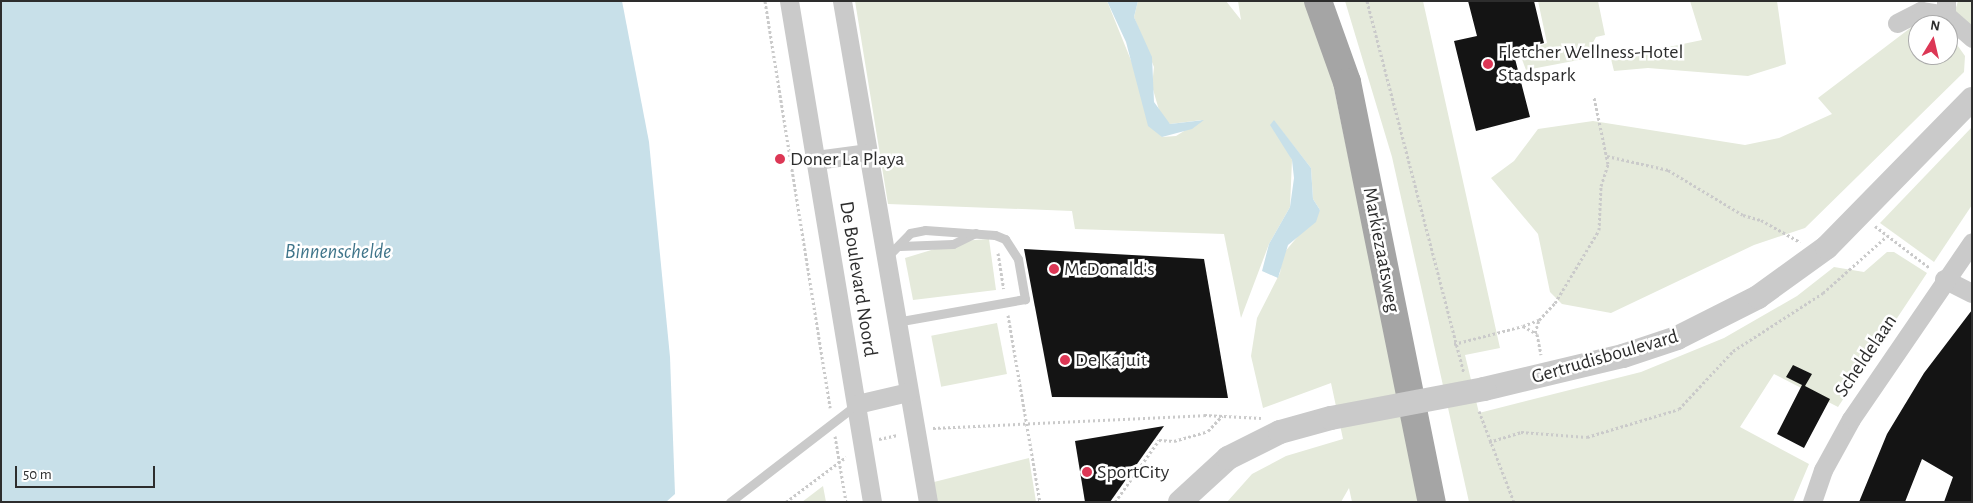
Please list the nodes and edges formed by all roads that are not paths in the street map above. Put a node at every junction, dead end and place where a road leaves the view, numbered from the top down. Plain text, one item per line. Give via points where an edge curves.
1 (789, 1) edge
2 (842, 1) edge
3 (1318, 1) edge
4 (1946, 8) edge
5 (1897, 24) dead end
6 (1972, 38) edge
7 (1972, 99) edge
8 (867, 153) junction
9 (816, 160) junction
10 (976, 233) junction
11 (1972, 242) edge
12 (891, 253) junction
13 (1944, 279) junction
14 (1972, 293) edge
15 (894, 322) junction
16 (908, 392) junction
17 (856, 404) junction
18 (730, 502) edge
19 (872, 502) edge
20 (928, 502) edge
21 (1180, 502) edge
22 (1432, 502) edge
23 (1812, 502) edge

1 - 9 street, De Boulevard Noord
2 - 8 street, De Boulevard Noord
3 - 22 main road, Markiezaatsweg via 1347,82
4 - 5 street via 1921,11
4 - 6 street
7 - 21 street, Gertrudisboulevard, bridge via 1827,247 1758,297 1677,338 1623,356 1475,390 1331,418 1280,432 1228,458
8 - 9 street
8 - 12 street, De Boulevard Noord
9 - 17 street, De Boulevard Noord
10 - 12 lane via 953,244 908,242
10 - 12 lane via 925,230 910,233
10 - 15 lane via 999,237 1018,259 1025,299
11 - 13 street, Scheldelaan
12 - 15 street, De Boulevard Noord
13 - 14 street
13 - 23 street, Scheldelaan via 1851,419 1823,470
15 - 16 street, De Boulevard Noord
16 - 17 street
16 - 20 street, De Boulevard Noord
17 - 18 lane
17 - 19 street, De Boulevard Noord

